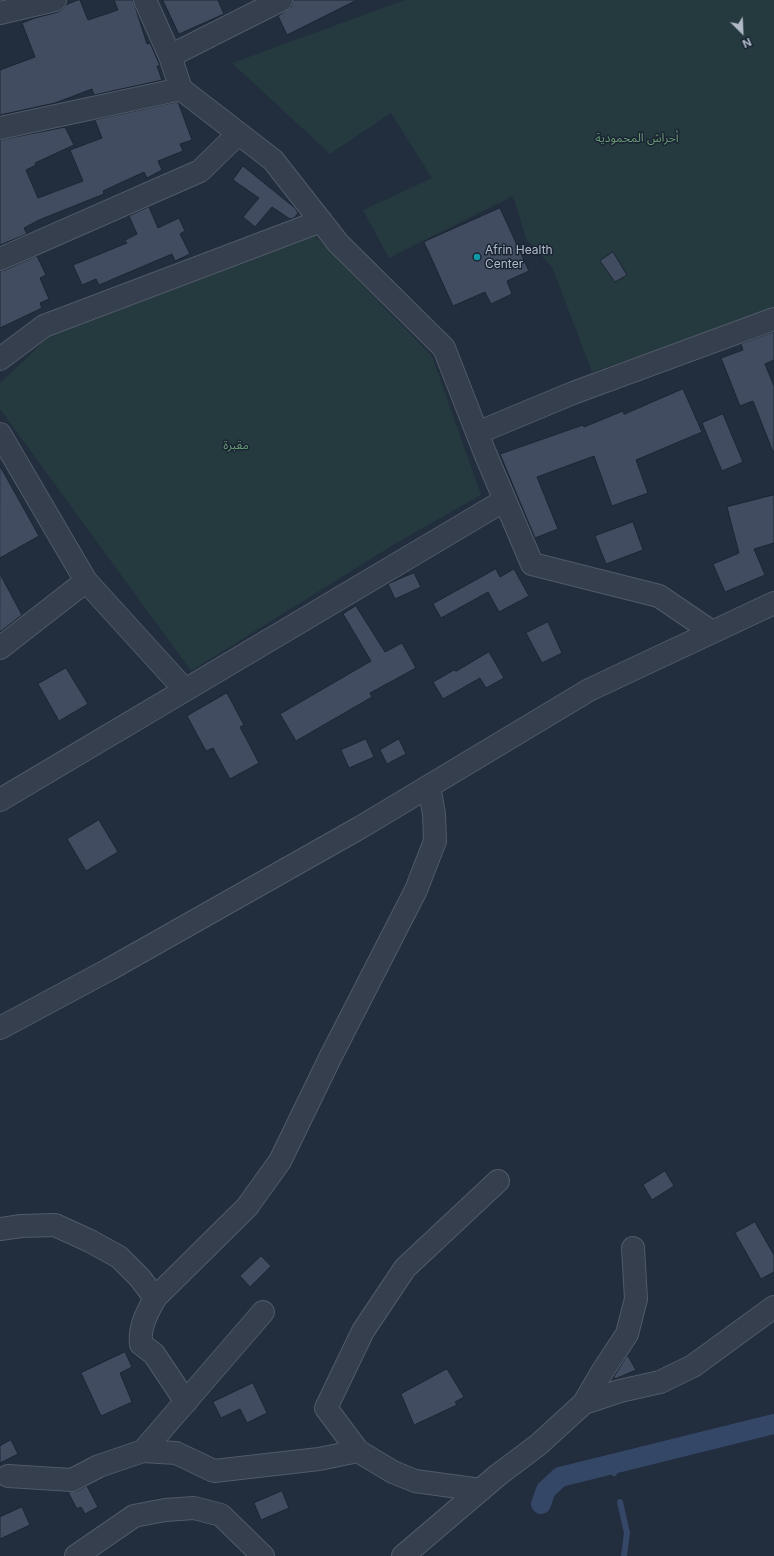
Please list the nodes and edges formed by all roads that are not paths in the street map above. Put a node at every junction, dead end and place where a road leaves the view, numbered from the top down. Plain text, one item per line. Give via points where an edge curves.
1 (56, 0) edge
2 (145, 0) edge
3 (269, 3) edge
4 (0, 13) edge
5 (170, 56) junction
6 (181, 89) junction
7 (0, 128) edge
8 (238, 134) junction
9 (321, 221) junction
10 (0, 259) edge
11 (774, 319) edge
12 (0, 359) edge
13 (477, 433) junction
14 (0, 434) edge
15 (505, 500) junction
16 (86, 581) junction
17 (774, 603) edge
18 (712, 632) junction
19 (0, 648) edge
20 (185, 690) junction
21 (429, 786) junction
22 (0, 800) edge
23 (0, 1028) edge
24 (498, 1181) dead end
25 (0, 1229) edge
26 (633, 1248) dead end
27 (155, 1298) junction
28 (774, 1307) edge
29 (263, 1312) dead end
30 (186, 1402) junction
31 (584, 1403) junction
32 (144, 1450) junction
33 (358, 1452) junction
34 (8, 1476) dead end
35 (481, 1490) junction
36 (76, 1556) edge
37 (263, 1556) edge
38 (403, 1556) edge

1 - 4 street
2 - 5 street
3 - 5 street
5 - 6 street
6 - 7 street
6 - 8 street
8 - 9 street via 273,160
8 - 10 street via 200,171
9 - 12 street via 44,326
9 - 13 street via 338,243 444,348
11 - 13 street via 573,393
13 - 15 street
14 - 16 street
15 - 18 street via 532,564 660,596
15 - 20 street
16 - 19 street
16 - 20 street
17 - 18 street
18 - 21 street via 589,690
20 - 22 street
21 - 23 street via 361,827
21 - 27 street via 434,814 433,848 416,890 280,1161 247,1208
24 - 33 street via 405,1268 363,1331 326,1408
25 - 27 street via 55,1225 119,1257
26 - 31 street via 636,1299 627,1334
27 - 30 street via 140,1333 141,1344 154,1354
28 - 31 street via 693,1366 660,1382
29 - 30 street
30 - 32 street
31 - 35 street via 538,1445
32 - 33 street via 176,1453 214,1471
32 - 34 street via 99,1466 72,1480
33 - 35 street via 415,1481
35 - 38 street
36 - 37 street via 134,1516 194,1508 221,1516

